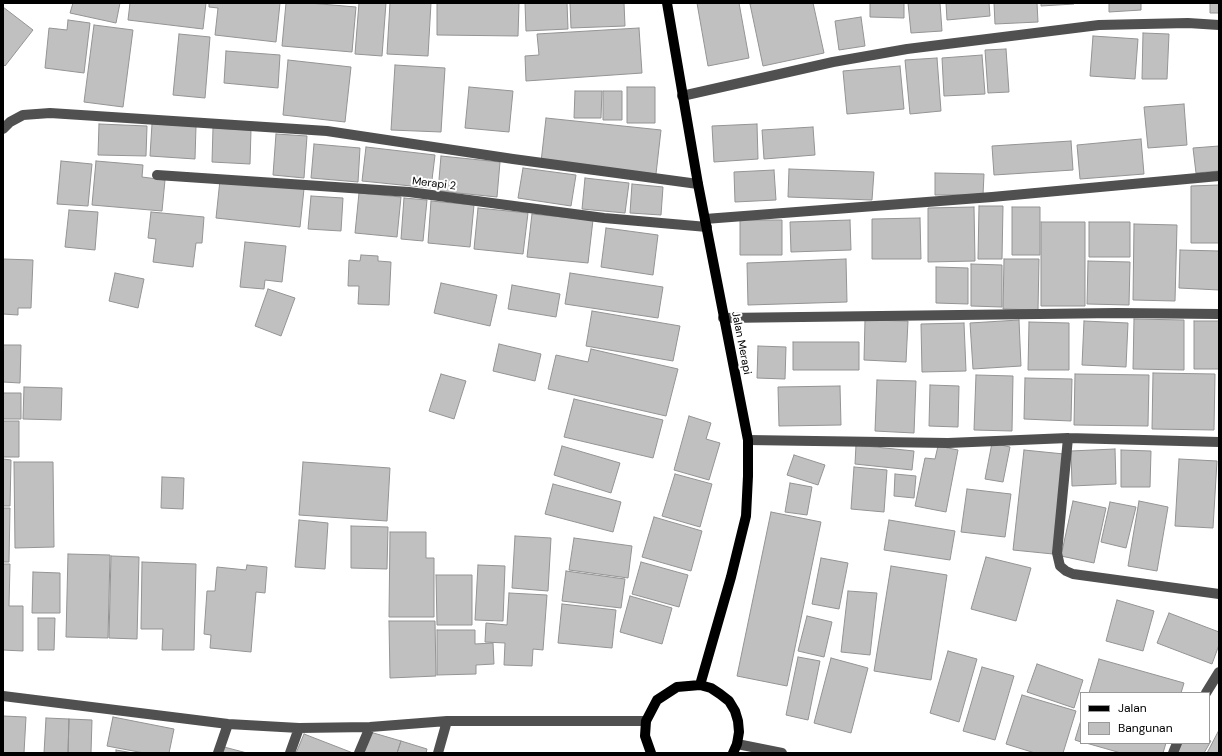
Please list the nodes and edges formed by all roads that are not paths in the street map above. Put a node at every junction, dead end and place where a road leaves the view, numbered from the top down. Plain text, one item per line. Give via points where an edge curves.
1 (667, 3) edge
2 (1219, 25) edge
3 (682, 96) junction
4 (3, 129) edge
5 (157, 175) dead end
6 (1219, 176) edge
7 (698, 184) junction
8 (706, 223) junction
9 (1219, 314) edge
10 (723, 318) junction
11 (1068, 438) junction
12 (748, 440) junction
13 (1219, 442) edge
14 (1219, 594) edge
15 (1219, 672) edge
16 (700, 685) junction
17 (1207, 692) edge
18 (3, 696) edge
19 (447, 721) junction
20 (646, 721) junction
21 (228, 724) junction
22 (370, 727) junction
23 (299, 728) junction
24 (1176, 744) edge
25 (735, 748) edge
26 (218, 753) edge
27 (290, 753) edge
28 (359, 753) edge
29 (438, 753) edge
30 (651, 753) edge
31 (782, 753) edge
32 (1172, 753) edge

1 - 3 main road, Jalan Merapi
2 - 3 street via 1099,25 907,49 832,62
3 - 7 main road, Jalan Merapi
4 - 7 street via 23,115 50,113 327,131
5 - 8 street, Merapi 2 via 409,192 604,218
6 - 8 street, Merapi 2
7 - 8 main road, Jalan Merapi
8 - 10 main road, Jalan Merapi
9 - 10 street via 1117,312
10 - 12 main road, Jalan Merapi
11 - 12 street via 948,443
11 - 13 street
11 - 14 street via 1057,553 1060,566 1073,574
12 - 16 main road, Jalan Merapi via 746,516
15 - 17 street
16 - 20 main road via 677,687 670,691 657,700
16 - 25 main road via 720,694 729,701 735,711 739,732
18 - 21 street
19 - 20 street
19 - 22 street
19 - 29 street
20 - 30 main road via 645,736
21 - 23 street
21 - 26 street
22 - 23 street
22 - 28 street
23 - 27 street
24 - 32 street
25 - 31 street

